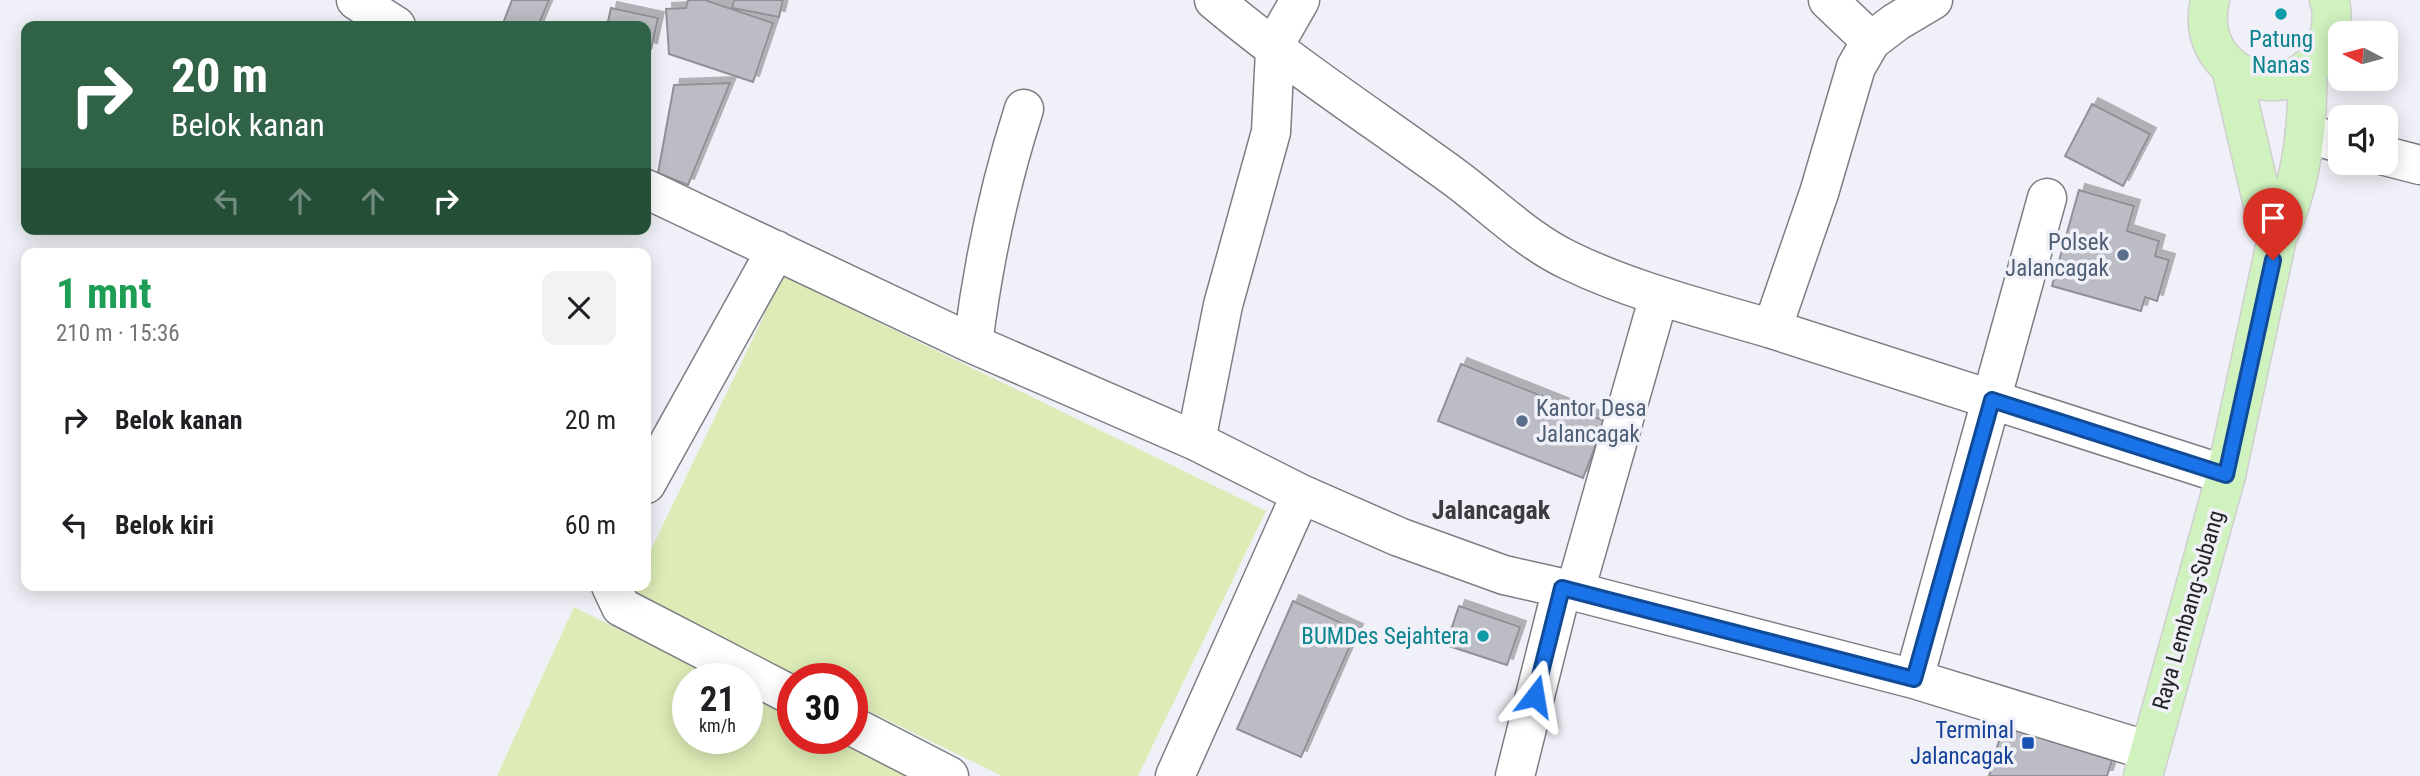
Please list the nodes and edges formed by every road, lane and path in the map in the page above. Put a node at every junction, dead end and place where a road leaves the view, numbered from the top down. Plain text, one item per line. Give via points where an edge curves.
1 (356, 0) edge
2 (1214, 0) edge
3 (1300, 0) edge
4 (1828, 0) edge
5 (1933, 0) edge
6 (2330, 2) edge
7 (2206, 7) edge
8 (388, 21) edge
9 (1871, 41) junction
10 (1275, 51) junction
11 (2231, 68) junction
12 (2307, 69) junction
13 (1024, 109) dead end
14 (2323, 138) edge
15 (2398, 159) edge
16 (2420, 165) edge
17 (651, 191) edge
18 (2047, 198) dead end
19 (2277, 238) junction
20 (776, 250) junction
21 (1659, 296) junction
22 (1772, 329) junction
23 (973, 344) junction
24 (1992, 400) junction
25 (1196, 441) junction
26 (651, 475) edge
27 (2226, 475) junction
28 (1301, 494) junction
29 (1568, 590) junction
30 (613, 591) edge
31 (1914, 679) junction
32 (777, 688) edge
33 (868, 734) edge
34 (2146, 763) edge
35 (949, 776) edge
36 (1175, 776) edge
37 (1515, 776) edge

1 - 8 street
2 - 10 street
3 - 10 street
4 - 9 street
5 - 9 street
6 - 12 main road via 2328,41
7 - 11 main road via 2219,55
9 - 22 street via 1856,67
10 - 21 street via 1473,191 1531,239 1569,261
10 - 25 street via 1271,132 1223,305
11 - 12 main road via 2266,81 2288,79
11 - 19 main road via 2263,205
12 - 14 main road, Raya Lembang-Subang via 2309,108
13 - 23 street via 993,216
14 - 19 main road, Raya Lembang-Subang
15 - 16 street
17 - 20 street
18 - 24 street
19 - 27 main road, Raya Lembang-Subang
20 - 23 street
20 - 26 street
21 - 22 street
21 - 29 street
22 - 24 street
23 - 25 street
24 - 27 street
24 - 31 street
25 - 28 street
27 - 34 main road, Raya Lembang-Subang
28 - 29 street via 1399,537 1504,575
28 - 36 street
29 - 31 street
29 - 37 street
30 - 32 street via 621,607
31 - 34 street
33 - 35 street

